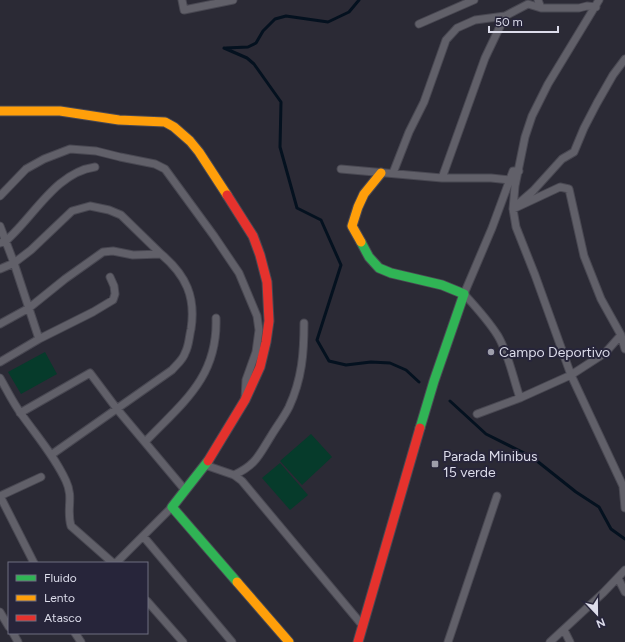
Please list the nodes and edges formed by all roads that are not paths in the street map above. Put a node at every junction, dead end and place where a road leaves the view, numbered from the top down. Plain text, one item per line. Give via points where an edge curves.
1 (182, 0) edge
2 (233, 0) edge
3 (474, 0) edge
4 (538, 0) edge
5 (598, 3) edge
6 (541, 8) junction
7 (505, 16) junction
8 (419, 24) dead end
9 (625, 58) edge
10 (5, 111) edge
11 (0, 115) edge
12 (94, 167) dead end
13 (341, 169) dead end
14 (519, 171) junction
15 (381, 173) junction
16 (393, 173) junction
17 (442, 178) junction
18 (510, 180) junction
19 (0, 196) edge
20 (513, 209) junction
21 (0, 226) edge
22 (3, 242) edge
23 (161, 254) junction
24 (14, 263) junction
25 (0, 269) edge
26 (110, 277) dead end
27 (464, 294) junction
28 (29, 308) junction
29 (216, 318) dead end
30 (304, 323) dead end
31 (0, 324) edge
32 (621, 335) junction
33 (39, 339) junction
34 (625, 349) edge
35 (0, 362) edge
36 (571, 375) junction
37 (0, 378) edge
38 (520, 398) junction
39 (245, 400) junction
40 (117, 409) junction
41 (20, 413) junction
42 (477, 414) dead end
43 (145, 442) junction
44 (51, 455) junction
45 (205, 466) junction
46 (234, 475) junction
47 (41, 477) dead end
48 (185, 490) junction
49 (0, 496) edge
50 (497, 496) dead end
51 (172, 507) junction
52 (625, 508) edge
53 (143, 536) junction
54 (33, 562) edge
55 (113, 562) edge
56 (115, 562) edge
57 (625, 570) edge
58 (618, 578) junction
59 (625, 592) edge
60 (148, 602) edge
61 (0, 612) edge
62 (8, 625) edge
63 (363, 626) junction
64 (564, 630) junction
65 (184, 642) edge
66 (232, 642) edge
67 (289, 642) edge
68 (358, 642) edge
69 (448, 642) edge
70 (550, 642) edge
71 (570, 642) edge

1 - 2 street via 184,10
3 - 8 street
4 - 6 street
5 - 6 street via 579,8
5 - 14 street via 548,84 532,116
6 - 7 street via 528,4
7 - 16 street via 475,20 456,28 446,40 424,102 408,132
7 - 17 street via 485,58
9 - 20 street via 597,103 574,152 562,159
10 - 11 street
10 - 39 street via 60,111 119,120 165,122 190,141 253,236 267,282 269,321 266,342 260,367
12 - 22 street via 84,168 62,181
13 - 15 street
14 - 18 street via 513,171
14 - 20 street
15 - 16 street
15 - 27 street via 364,194 352,226 369,257 379,268 391,274 442,285
16 - 17 street
17 - 18 street
18 - 27 street
19 - 39 street via 26,169 70,149 96,151 155,164 165,169 239,274 257,316 259,330 256,352 246,380
20 - 32 street via 560,187 569,189 584,256 601,299
20 - 36 street via 516,227
21 - 22 street
22 - 24 street
23 - 24 street via 121,215 90,206 72,211
23 - 28 street via 103,252
23 - 40 street via 173,264 189,288 192,321 185,355 172,370
24 - 25 street
24 - 28 street
26 - 33 street via 115,294 113,300
27 - 38 street via 485,317 498,337
27 - 63 street via 434,381
28 - 31 street
28 - 33 street
29 - 43 street via 213,350 202,378 193,392
30 - 46 street via 304,355 299,380 289,407 255,461
32 - 34 street
32 - 36 street via 605,353
33 - 35 street
36 - 38 street
36 - 52 street via 623,486
37 - 41 street
38 - 42 street
39 - 45 street
40 - 41 street via 90,373
40 - 43 street
40 - 44 street
41 - 44 street
43 - 48 street
44 - 55 street via 71,494 71,526
45 - 46 street
45 - 48 street
46 - 63 street via 242,481
47 - 49 street
48 - 51 street
49 - 54 street
50 - 69 street
51 - 53 street
51 - 67 street
53 - 56 street
53 - 66 street
57 - 58 street
58 - 59 street
58 - 64 street
60 - 65 street
61 - 62 street
63 - 68 street
64 - 70 street
64 - 71 street

